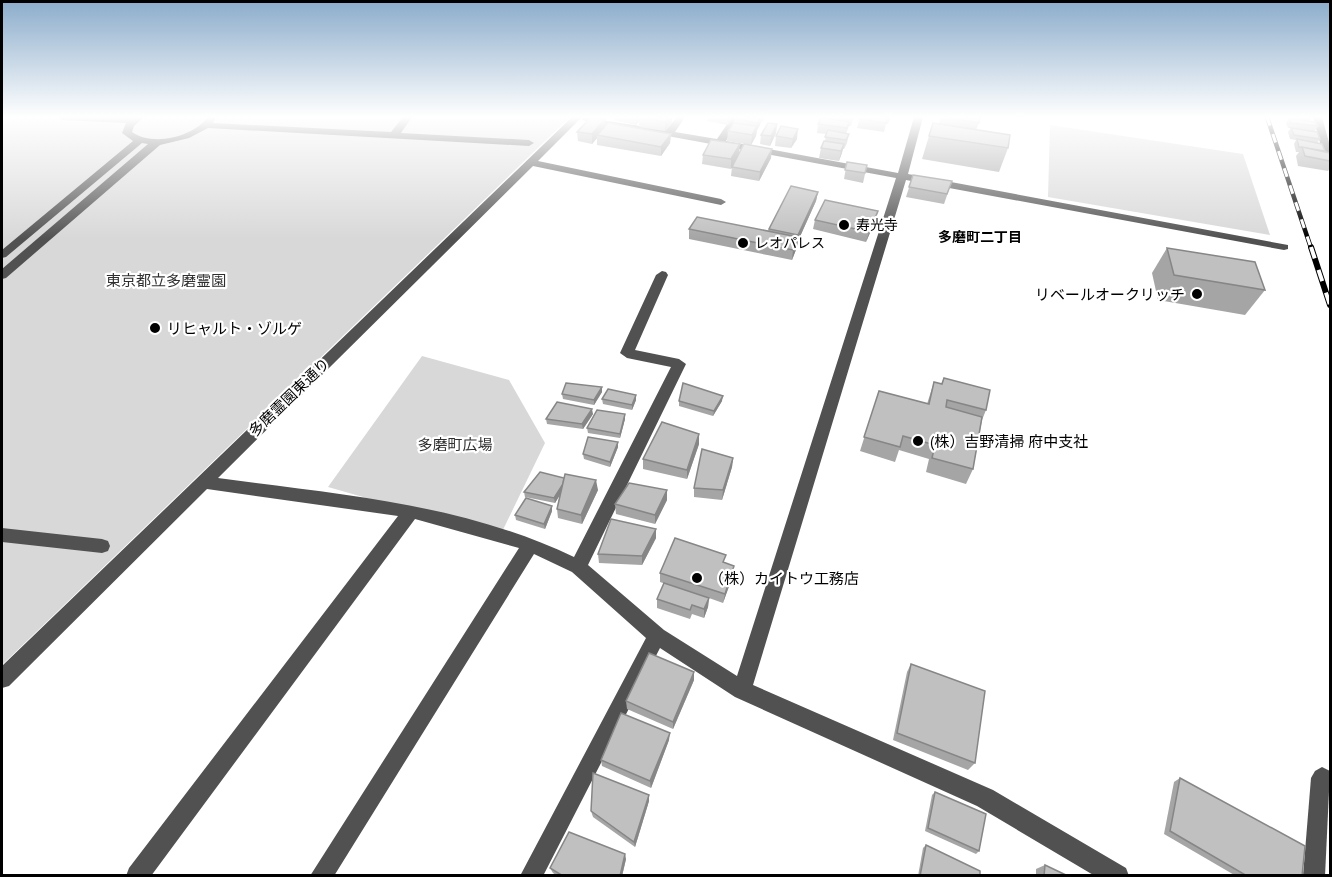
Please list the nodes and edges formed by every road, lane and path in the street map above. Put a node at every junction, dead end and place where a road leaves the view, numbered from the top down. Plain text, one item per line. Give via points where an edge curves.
1 (118, 158) edge
2 (138, 158) edge
3 (535, 158) edge
4 (803, 158) edge
5 (907, 158) edge
6 (531, 162) junction
7 (902, 177) junction
8 (721, 202) dead end
9 (1284, 247) dead end
10 (2, 255) edge
11 (2, 275) edge
12 (662, 275) dead end
13 (202, 482) junction
14 (411, 511) junction
15 (2, 536) edge
16 (531, 544) junction
17 (102, 546) dead end
18 (578, 567) junction
19 (657, 636) junction
20 (2, 679) edge
21 (742, 690) junction
22 (1330, 783) edge
23 (137, 876) edge
24 (321, 876) edge
25 (531, 876) edge
26 (1118, 876) edge
27 (1314, 876) edge

1 - 10 street
2 - 11 street
3 - 6 street, 多磨霊園東通り
4 - 7 street
5 - 7 street
6 - 8 street
6 - 13 street, 多磨霊園東通り
7 - 9 street
7 - 21 street
12 - 18 street via 627,353 679,364
13 - 14 street
13 - 20 street, 多磨霊園東通り
14 - 16 street
14 - 23 street
15 - 17 street
16 - 18 street
16 - 24 street
18 - 19 street
19 - 21 street
19 - 25 street
21 - 26 street via 985,798
22 - 27 street via 1322,778

